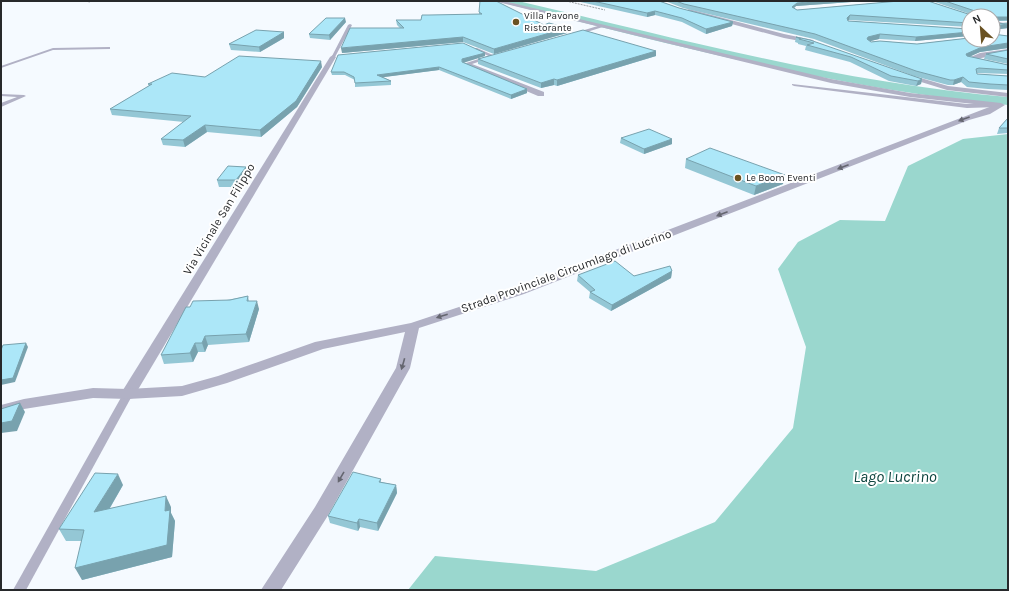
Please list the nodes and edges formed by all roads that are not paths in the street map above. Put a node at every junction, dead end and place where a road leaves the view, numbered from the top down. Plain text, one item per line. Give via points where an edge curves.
1 (498, 1) edge
2 (680, 10) edge
3 (350, 25) dead end
4 (603, 26) junction
5 (566, 36) edge
6 (818, 44) edge
7 (469, 46) edge
8 (109, 48) dead end
9 (1008, 51) edge
10 (496, 55) joint
11 (335, 57) joint
12 (1, 67) edge
13 (1008, 68) edge
14 (897, 73) edge
15 (794, 85) dead end
16 (541, 94) dead end
17 (1008, 94) edge
18 (1, 95) edge
19 (1, 106) edge
20 (1004, 106) edge
21 (413, 326) junction
22 (128, 394) junction
23 (1, 410) edge
24 (19, 590) edge
25 (268, 590) edge

1 - 4 street
2 - 6 street
3 - 11 lane
4 - 5 street
4 - 20 street via 831,81 910,95
7 - 10 lane
8 - 12 lane via 53,49
9 - 13 street via 969,59
10 - 16 street via 466,64
11 - 22 street, Via Vicinale San Filippo
14 - 17 street via 947,88
15 - 20 lane via 967,106
18 - 19 lane via 24,96
20 -> 21 street, Strada Provinciale Circumlago di Lucrino via 527,288
21 - 22 street, Strada Provinciale Circumlago di Lucrino via 320,345 222,380 182,391
21 -> 25 street via 403,368 321,512
22 - 23 street, Strada Provinciale Circumlago di Lucrino via 93,393
22 - 24 lane

